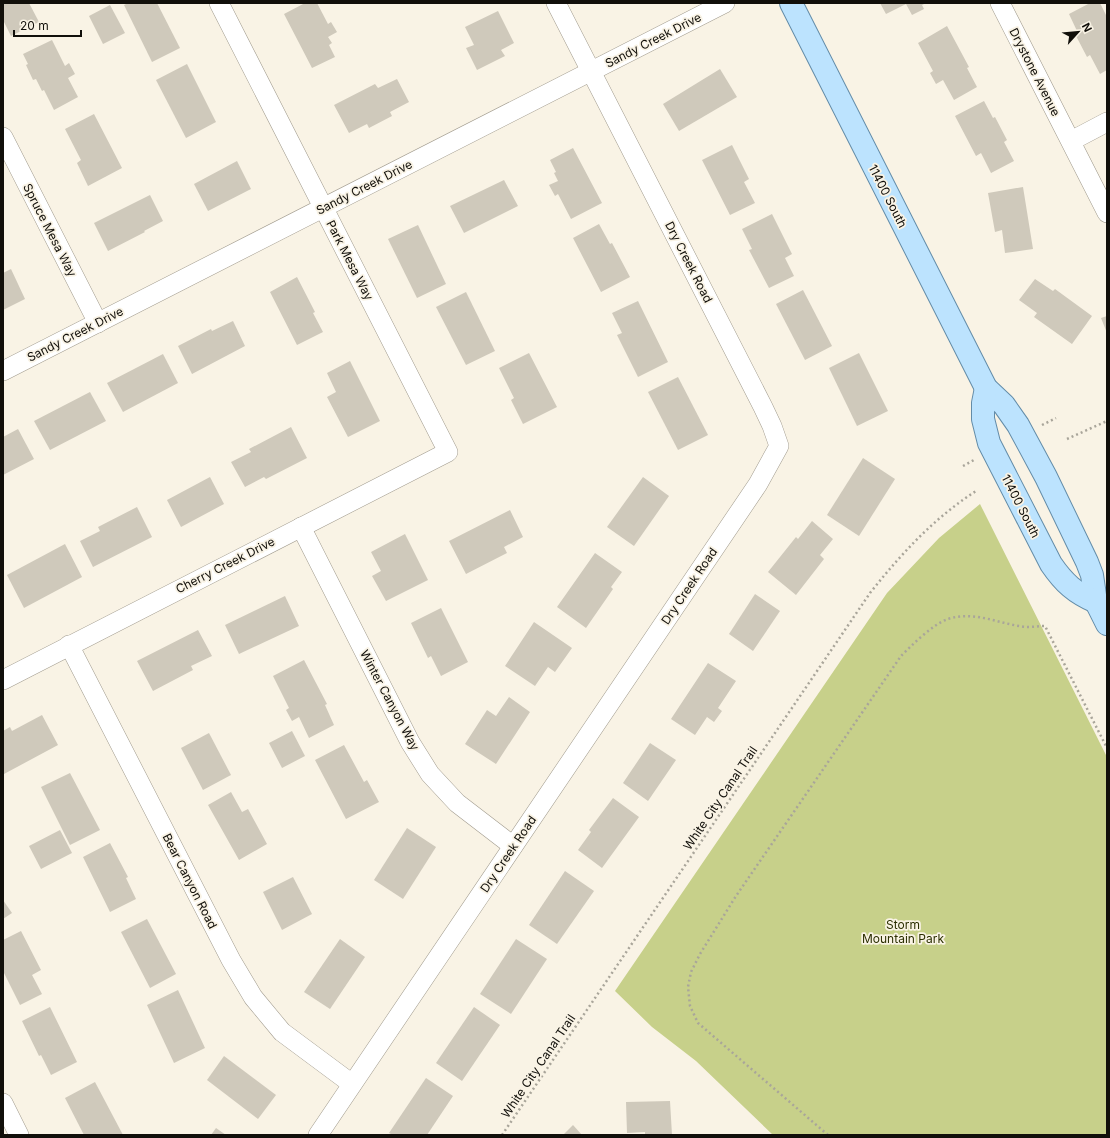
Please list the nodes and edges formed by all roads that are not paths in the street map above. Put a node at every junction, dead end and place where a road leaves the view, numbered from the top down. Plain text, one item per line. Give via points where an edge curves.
1 (220, 3) edge
2 (556, 3) edge
3 (725, 3) edge
4 (791, 3) edge
5 (1000, 3) edge
6 (591, 71) junction
7 (1107, 122) edge
8 (3, 137) edge
9 (1071, 142) junction
10 (323, 208) junction
11 (1107, 213) edge
12 (98, 323) junction
13 (3, 371) edge
14 (986, 388) junction
15 (448, 452) joint
16 (301, 527) junction
17 (1102, 599) edge
18 (1107, 624) edge
19 (69, 645) junction
20 (3, 680) edge
21 (513, 846) junction
22 (352, 1084) junction
23 (3, 1103) edge
24 (19, 1135) edge
25 (318, 1135) edge

1 - 10 street, Park Mesa Way
2 - 6 street, Dry Creek Road
3 - 6 street, Sandy Creek Drive
4 - 14 main road, 11400 South
5 - 9 street, Drystone Avenue
6 - 10 street, Sandy Creek Drive
6 - 21 street, Dry Creek Road via 763,407 779,446 758,484
7 - 9 street
8 - 12 street, Spruce Mesa Way
9 - 11 street, Drystone Avenue
10 - 12 street, Sandy Creek Drive
10 - 15 street, Park Mesa Way
12 - 13 street, Sandy Creek Drive
14 - 17 main road, 11400 South via 1012,415 1046,477
14 - 17 main road, 11400 South via 983,419 989,443 1047,558 1071,588 1083,596
15 - 16 street, Cherry Creek Drive
16 - 19 street, Cherry Creek Drive
16 - 21 street, Winter Canyon Way via 410,742 430,774 457,803
17 - 18 main road, 11400 South
19 - 20 street, Cherry Creek Drive
19 - 22 street, Bear Canyon Road via 231,960 253,997 282,1032
21 - 22 street, Dry Creek Road
22 - 25 street, Dry Creek Road
23 - 24 street

